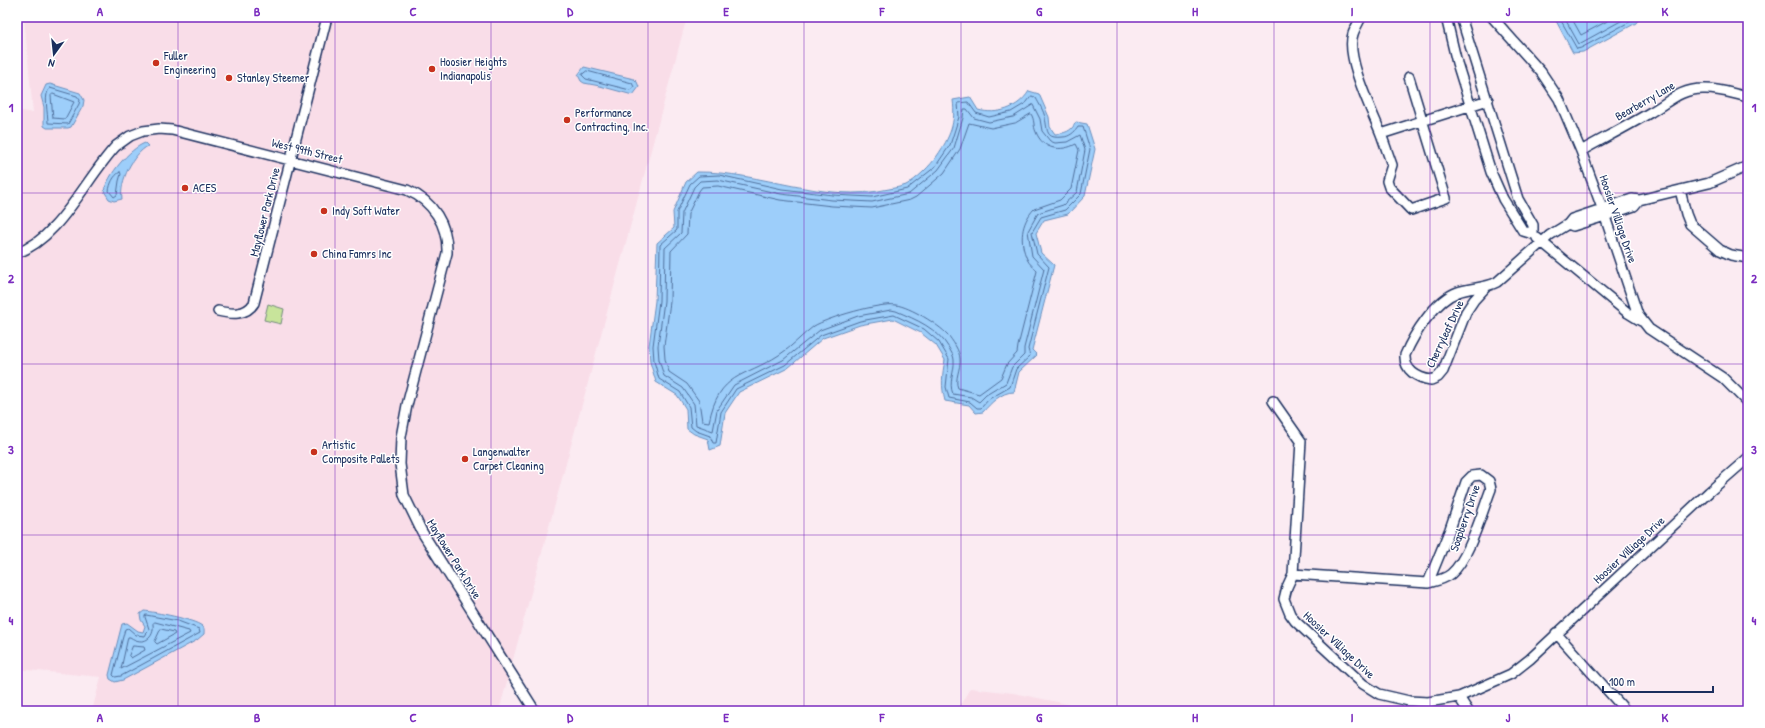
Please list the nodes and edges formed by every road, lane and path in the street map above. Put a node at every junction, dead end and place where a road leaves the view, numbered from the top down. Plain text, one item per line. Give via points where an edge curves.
1 (327, 17) edge
2 (1361, 17) edge
3 (1446, 17) edge
4 (1461, 17) edge
5 (1492, 17) edge
6 (1409, 77) dead end
7 (1748, 98) edge
8 (1488, 100) junction
9 (1471, 106) junction
10 (1423, 121) junction
11 (1381, 134) junction
12 (1581, 151) junction
13 (291, 159) junction
14 (1748, 166) edge
15 (1680, 190) junction
16 (1603, 212) junction
17 (1533, 234) junction
18 (1541, 243) junction
19 (17, 253) edge
20 (1748, 258) edge
21 (1486, 287) junction
22 (218, 311) dead end
23 (1644, 323) junction
24 (1273, 401) dead end
25 (1748, 402) edge
26 (407, 406) joint
27 (1748, 458) edge
28 (1293, 574) junction
29 (1428, 583) junction
30 (1556, 633) junction
31 (1459, 697) junction
32 (534, 711) edge
33 (1468, 711) edge
34 (1626, 711) edge

1 - 13 street, Mayflower Park Drive
2 - 11 street via 1352,34 1352,48 1359,79
3 - 9 street
4 - 8 street
5 - 12 street, Hoosier Villiage Drive via 1549,82
6 - 10 street
7 - 12 street, Bearberry Lane via 1731,91 1702,89 1682,93
8 - 9 street
8 - 17 street via 1518,199 1532,225
9 - 10 street
9 - 17 street via 1491,172 1503,199 1523,231
10 - 11 street
10 - 11 street via 1446,198 1411,210 1387,181 1392,165
12 - 16 street, Hoosier Villiage Drive
13 - 19 street, West 99th Street via 172,130 137,133 124,140 110,153 58,223 44,237
13 - 22 street, Mayflower Park Drive via 254,303 247,310 238,313
13 - 26 street, West 99th Street via 407,190 422,198 440,220 447,241 446,258
14 - 15 street, Cherryleaf Drive via 1717,181
15 - 16 street, Cherryleaf Drive via 1639,200 1632,199
15 - 20 street via 1690,224 1720,250
16 - 18 street, Cherryleaf Drive via 1572,218 1568,224
16 - 23 street, Hoosier Villiage Drive via 1634,306
17 - 18 street
18 - 21 street, Cherryleaf Drive via 1500,280
18 - 23 street
21 - 21 street, Cherryleaf Drive via 1456,292 1430,313 1405,355 1406,366 1415,374 1431,380 1441,374 1466,312
23 - 25 street, Hoosier Villiage Drive via 1723,378
24 - 28 street, Hoosier Villiage Drive via 1301,441
26 - 32 street, Mayflower Park Drive via 400,457 404,495 422,532
27 - 30 street, Hoosier Villiage Drive
28 - 29 street, Soapberry Drive
28 - 31 street, Hoosier Villiage Drive via 1284,599 1290,614 1363,684 1379,694 1409,701 1428,702
29 - 29 street, Soapberry Drive via 1451,574 1463,561 1491,489 1489,481 1481,475 1472,476 1466,482
30 - 31 street, Hoosier Villiage Drive via 1511,674
30 - 34 street
31 - 33 street

